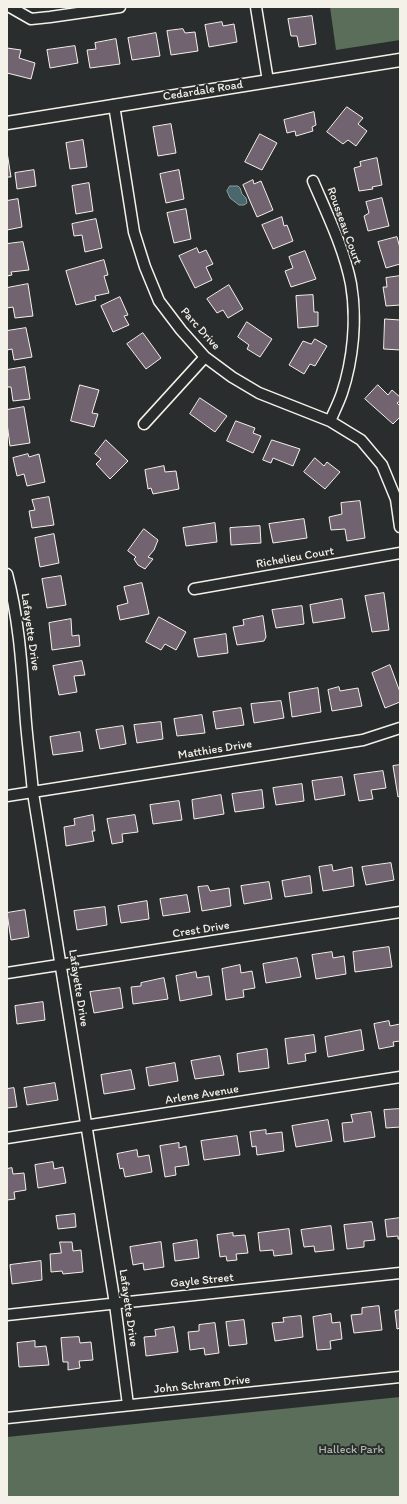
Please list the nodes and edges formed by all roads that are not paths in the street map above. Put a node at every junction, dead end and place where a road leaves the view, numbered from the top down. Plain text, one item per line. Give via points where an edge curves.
1 (10, 7) edge
2 (120, 7) edge
3 (256, 7) edge
4 (400, 60) edge
5 (268, 81) junction
6 (114, 105) junction
7 (7, 123) edge
8 (313, 181) dead end
9 (205, 357) junction
10 (330, 421) junction
11 (144, 424) dead end
12 (400, 527) edge
13 (400, 553) edge
14 (7, 574) edge
15 (194, 589) dead end
16 (400, 728) edge
17 (33, 792) junction
18 (7, 796) edge
19 (400, 912) edge
20 (61, 965) junction
21 (7, 973) edge
22 (400, 1077) edge
23 (86, 1126) junction
24 (7, 1138) edge
25 (400, 1273) edge
26 (115, 1304) junction
27 (7, 1314) edge
28 (400, 1377) edge
29 (128, 1405) junction
30 (7, 1418) edge

1 - 2 street via 31,19
3 - 5 street
4 - 5 street, Cedardale Road
5 - 6 street, Cedardale Road
6 - 7 street, Cedardale Road
6 - 9 street, Parc Drive via 134,232 145,267 159,301
8 - 10 street, Rousseau Court via 338,240 351,284 354,325 350,363 342,394
9 - 10 street, Parc Drive via 259,393
9 - 11 street
10 - 12 street, Parc Drive via 361,440 382,465 396,499
13 - 15 street, Richelieu Court
14 - 17 street, Lafayette Drive via 22,656
16 - 17 street, Matthies Drive via 363,740
17 - 18 street, Matthies Drive
17 - 20 street, Lafayette Drive
19 - 20 street, Crest Drive
20 - 21 street, Crest Drive
20 - 23 street, Lafayette Drive
22 - 23 street, Arlene Avenue
23 - 24 street, Arlene Avenue
23 - 26 street, Lafayette Drive
25 - 26 street, Gayle Street
26 - 27 street, Gayle Street
26 - 29 street, Lafayette Drive
28 - 29 street, John Schram Drive
29 - 30 street, John Schram Drive

